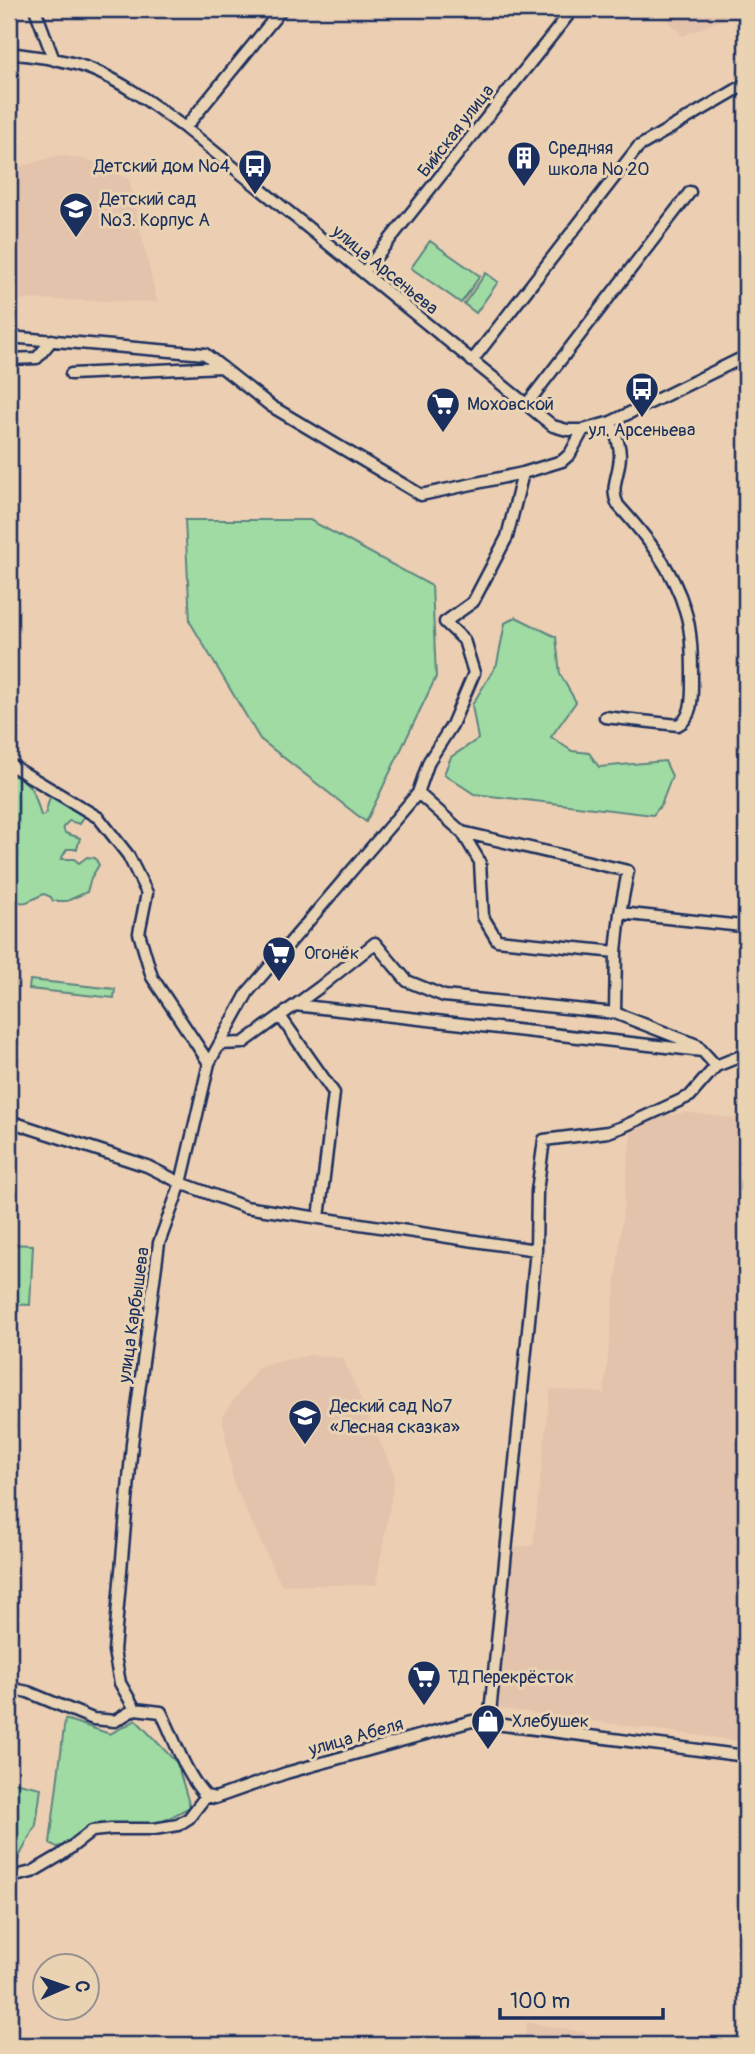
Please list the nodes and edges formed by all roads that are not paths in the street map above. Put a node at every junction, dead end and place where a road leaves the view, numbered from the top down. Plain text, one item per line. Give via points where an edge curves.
1 (35, 9) edge
2 (282, 9) edge
3 (573, 9) edge
4 (9, 53) edge
5 (54, 60) junction
6 (746, 84) edge
7 (185, 128) junction
8 (690, 192) dead end
9 (364, 272) junction
10 (9, 337) edge
11 (52, 340) junction
12 (746, 356) edge
13 (9, 359) edge
14 (472, 361) junction
15 (222, 367) junction
16 (71, 374) dead end
17 (526, 405) junction
18 (611, 422) junction
19 (583, 430) junction
20 (523, 473) junction
21 (605, 718) dead end
22 (9, 764) edge
23 (418, 793) junction
24 (462, 832) junction
25 (621, 913) junction
26 (746, 923) edge
27 (616, 952) junction
28 (295, 1005) junction
29 (615, 1013) junction
30 (281, 1016) junction
31 (220, 1044) junction
32 (702, 1051) junction
33 (746, 1054) edge
34 (209, 1063) junction
35 (716, 1066) junction
36 (9, 1121) edge
37 (181, 1183) junction
38 (319, 1218) junction
39 (536, 1250) junction
40 (9, 1688) edge
41 (135, 1709) junction
42 (489, 1723) junction
43 (746, 1756) edge
44 (206, 1796) junction
45 (9, 1886) edge

1 - 5 street
2 - 7 street
3 - 9 street, Бийская улица
4 - 5 street, улица Арсеньева
5 - 7 street, улица Арсеньева via 93,70
6 - 14 street via 638,147
7 - 9 street, улица Арсеньева
8 - 17 street
9 - 14 street, улица Арсеньева
10 - 11 street
11 - 13 street via 37,358
11 - 15 street via 205,354
12 - 18 street, улица Арсеньева
14 - 17 street, улица Арсеньева
15 - 16 street
15 - 20 street via 271,406 421,495
17 - 19 street, улица Арсеньева via 553,426
18 - 19 street, улица Арсеньева
18 - 21 street via 620,458 614,497 676,586 686,612 692,693 688,715 678,725
19 - 20 street via 562,461
20 - 23 street via 507,537 473,602 444,622 464,640 474,673 452,725 429,761
22 - 34 street via 99,818 128,855 147,893 139,933 152,977
23 - 24 street
23 - 31 street, улица Карбышева via 248,992
24 - 25 street via 628,871
24 - 27 street via 480,862 483,917 497,940
25 - 26 street
25 - 27 street
27 - 29 street
28 - 29 street via 375,943 407,981 444,996
28 - 30 street
28 - 32 street
29 - 32 street
30 - 31 street via 243,1043
30 - 38 street via 334,1093
31 - 34 street, улица Карбышева
32 - 35 street
33 - 35 street
34 - 37 street, улица Карбышева
35 - 39 street via 690,1096 622,1128 544,1140
36 - 37 street via 147,1166
37 - 38 street via 245,1207
37 - 41 street, улица Карбышева via 159,1243 132,1444 114,1651 120,1683
38 - 39 street
39 - 42 street
40 - 41 street via 93,1719 115,1721
41 - 44 street via 161,1712 188,1771
42 - 43 street, улица Абеля
42 - 44 street, улица Абеля via 472,1721 286,1773 215,1798
44 - 45 street via 178,1825 92,1831 32,1872 15,1876

